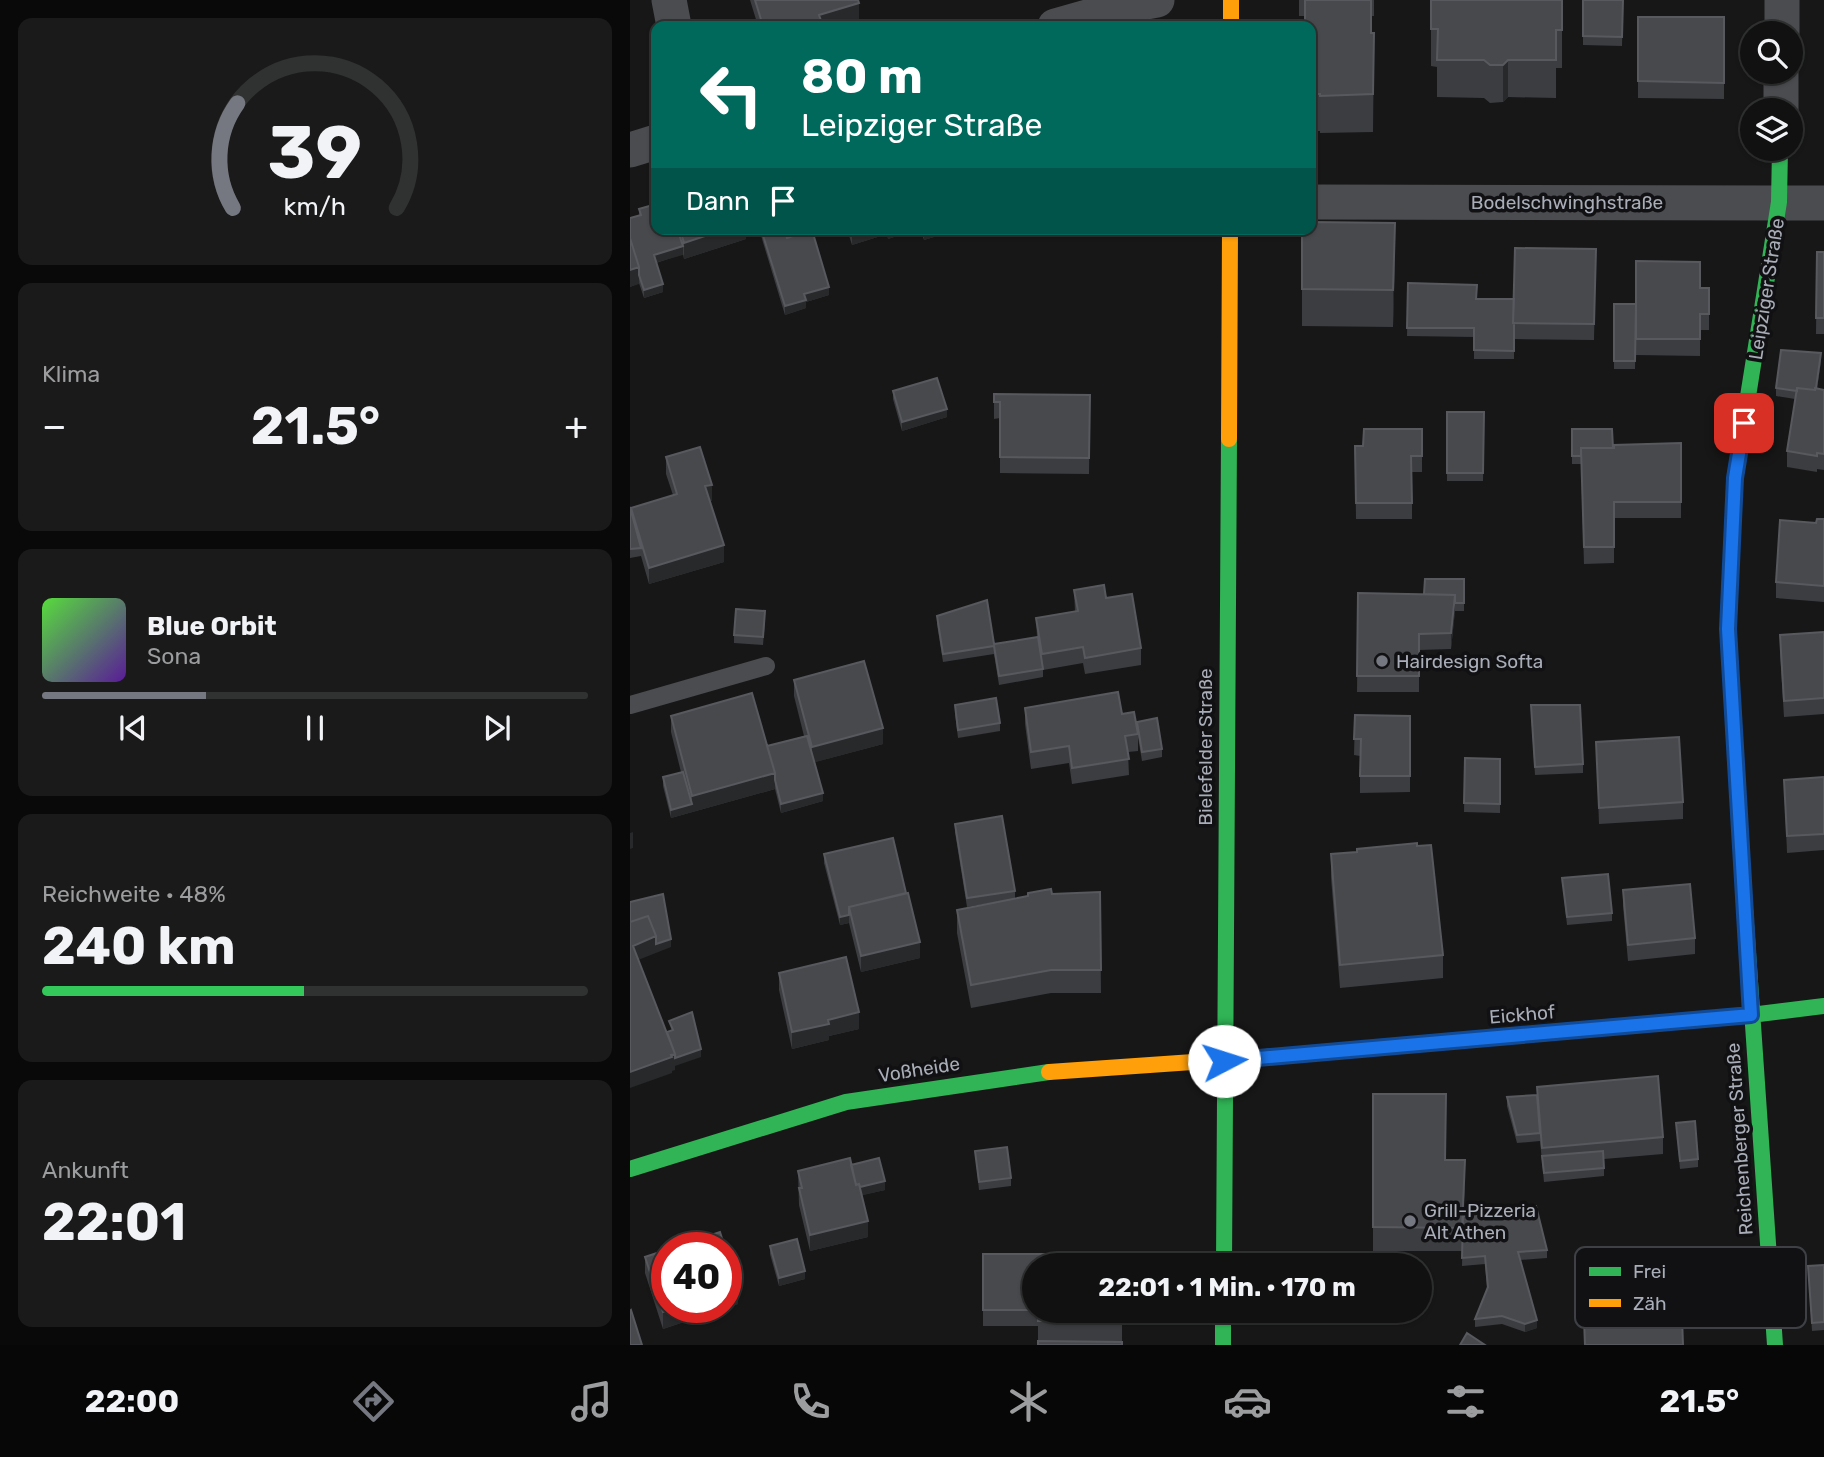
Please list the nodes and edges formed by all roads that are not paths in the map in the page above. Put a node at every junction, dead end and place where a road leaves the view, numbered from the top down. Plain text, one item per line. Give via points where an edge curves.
1 (669, 0) edge
2 (1231, 0) edge
3 (1782, 0) edge
4 (1139, 2) edge
5 (673, 21) edge
6 (1072, 21) edge
7 (1231, 21) edge
8 (1782, 21) edge
9 (651, 144) edge
10 (630, 150) edge
11 (1780, 161) edge
12 (1316, 202) edge
13 (1779, 202) junction
14 (1824, 203) edge
15 (1230, 235) edge
16 (766, 666) dead end
17 (630, 705) edge
18 (1824, 1006) edge
19 (1751, 1015) junction
20 (1224, 1061) junction
21 (630, 1169) edge
22 (1768, 1247) edge
23 (1224, 1253) edge
24 (1223, 1323) edge
25 (1223, 1345) edge

1 - 5 street
2 - 7 street
3 - 8 street
4 - 6 street
9 - 10 street
11 - 13 street, Leipziger Straße
12 - 13 street, Bodelschwinghstraße
13 - 14 street, Bodelschwinghstraße
13 - 19 street, Leipziger Straße via 1735,478 1728,629
15 - 20 street, Bielefelder Straße
16 - 17 lane
18 - 19 street, Eickhof
19 - 20 street, Eickhof
19 - 22 street, Reichenberger Straße
20 - 21 street, Voßheide via 1031,1073 846,1102
20 - 23 street, Bielefelder Straße
24 - 25 street

